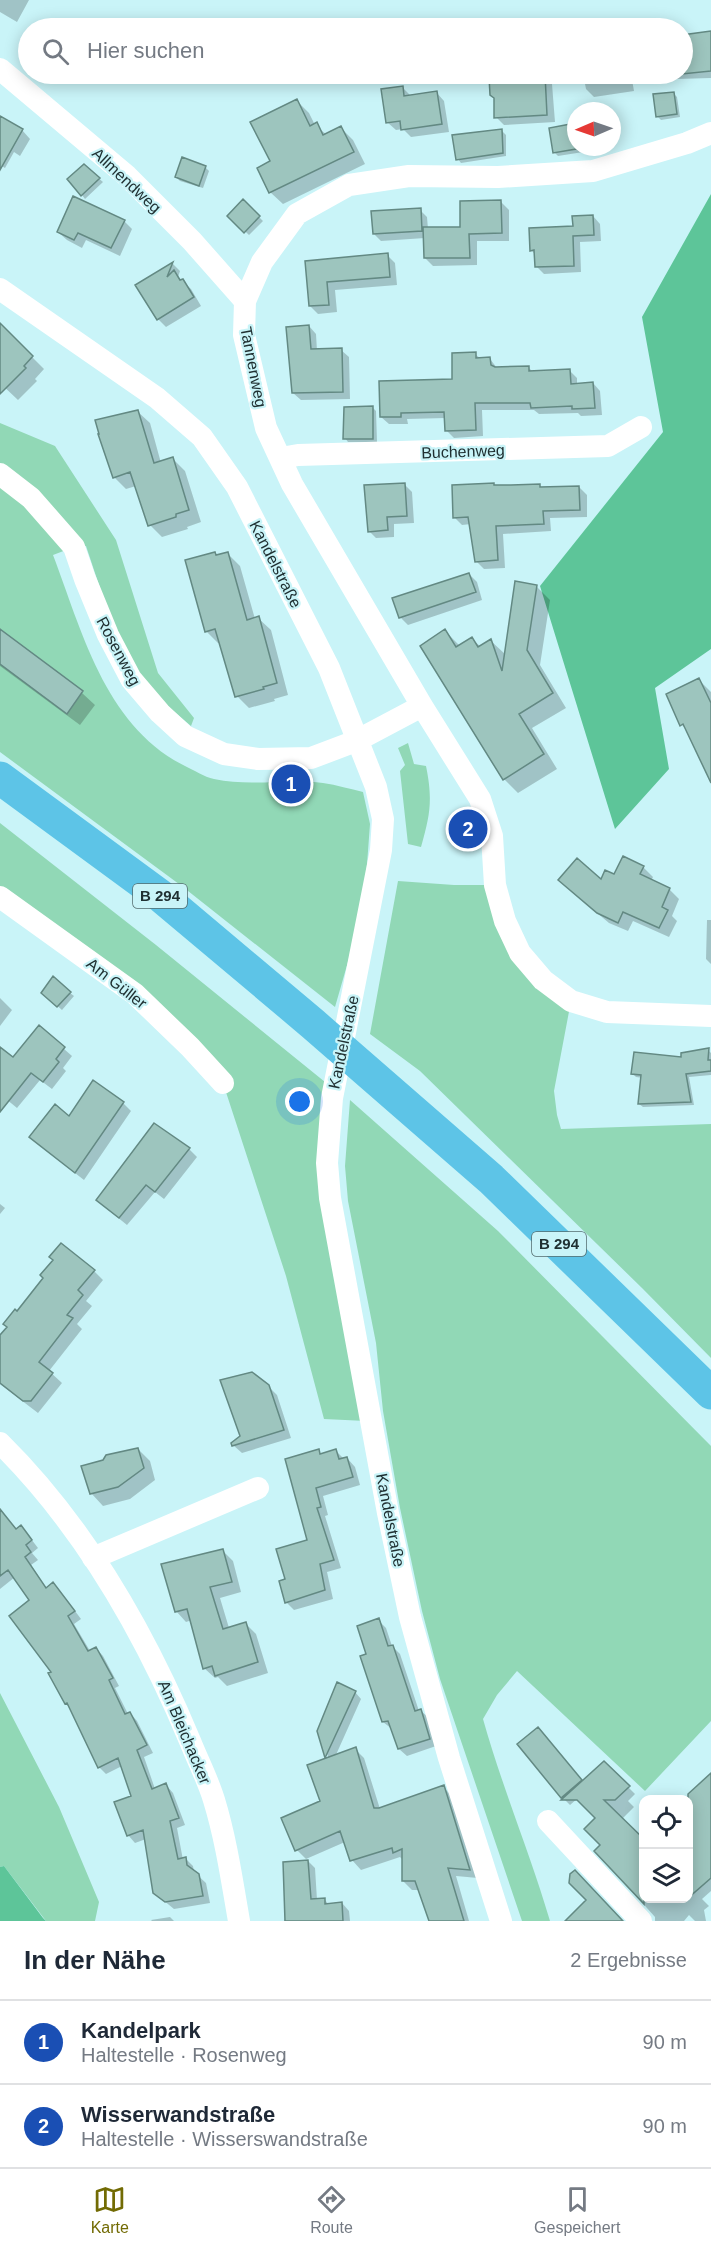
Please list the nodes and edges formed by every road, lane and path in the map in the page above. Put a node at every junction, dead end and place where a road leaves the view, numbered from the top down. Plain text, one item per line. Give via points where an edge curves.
1 (0, 69) edge
2 (711, 134) edge
3 (0, 288) edge
4 (245, 301) junction
5 (641, 427) dead end
6 (281, 458) junction
7 (0, 474) edge
8 (422, 706) junction
9 (356, 741) junction
10 (0, 778) edge
11 (0, 897) edge
12 (711, 1016) edge
13 (223, 1083) dead end
14 (711, 1393) edge
15 (0, 1443) edge
16 (258, 1488) dead end
17 (93, 1558) junction
18 (548, 1821) dead end
19 (239, 1921) edge
20 (501, 1921) edge
21 (641, 1921) edge

1 - 4 street, Allmendweg via 127,176
2 - 4 street, Tannenweg via 593,171 498,177 409,176 350,185 297,214 262,262
3 - 9 street, Kandelstraße via 157,398 202,437 237,488 282,575 329,668
4 - 6 street, Tannenweg via 244,335 266,428
5 - 6 street, Buchenweg via 608,446
6 - 8 street, Tannenweg via 327,546
7 - 9 street, Rosenweg via 31,498 74,547 108,635 131,679 185,736 224,754 258,759 311,758
8 - 9 street, Rosenweg
8 - 12 street, Tannenweg via 480,799 492,837 495,885 505,921 520,953 543,980 571,1001 607,1012
9 - 20 street, Kandelstraße via 376,787 383,819 330,1112 330,1198 410,1617 448,1758
10 - 14 highway, B 294 via 162,897 313,1024 491,1179
11 - 13 street, Am Güller via 135,994
15 - 17 street, Am Bleichacker via 42,1486
16 - 17 street
17 - 19 street, Am Bleichacker via 167,1686 214,1800
18 - 21 street

